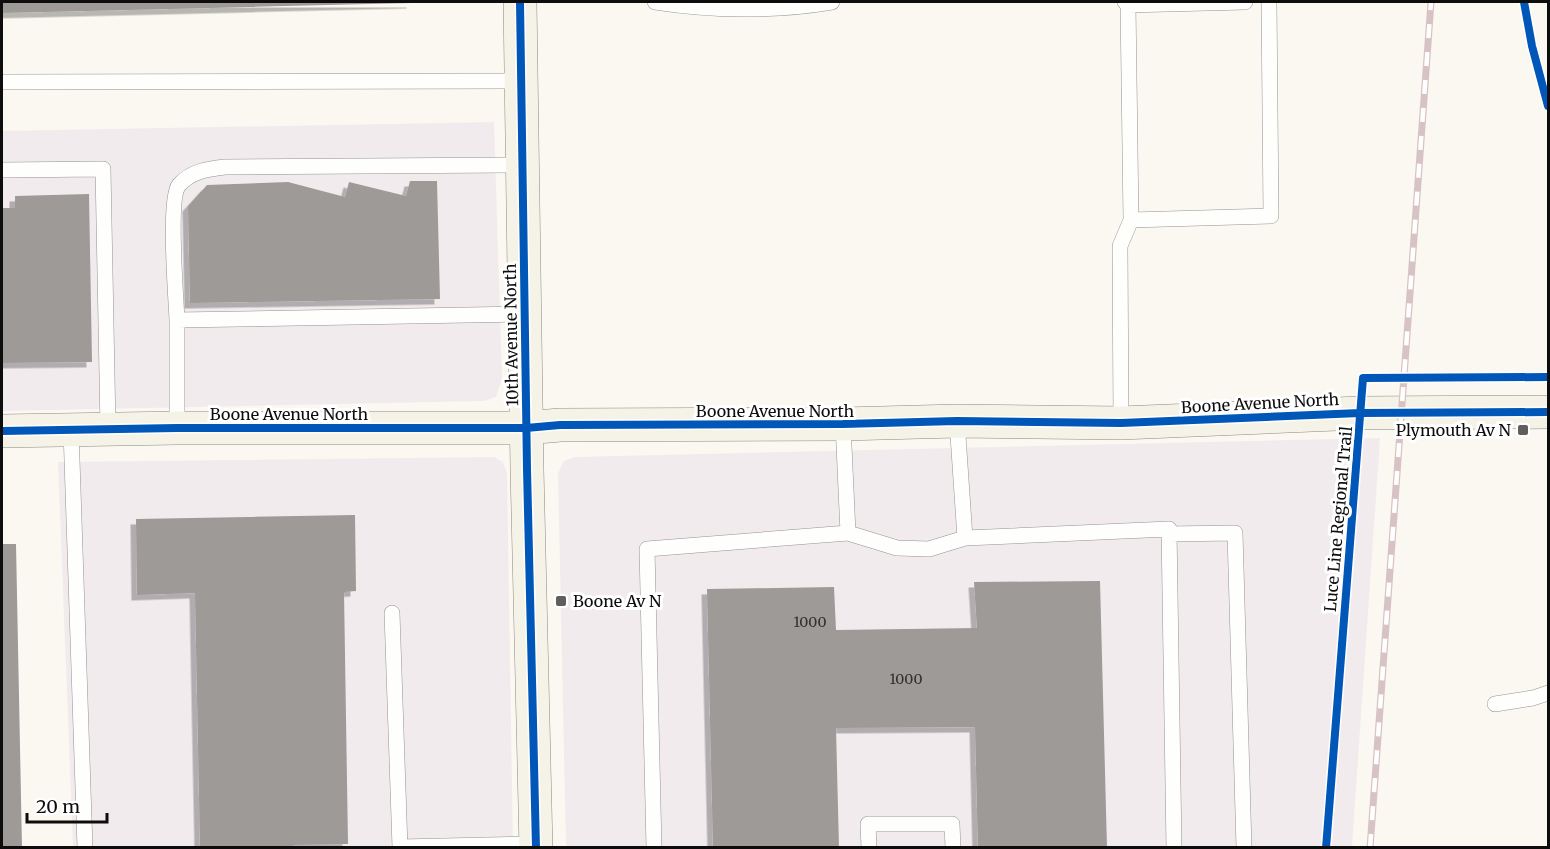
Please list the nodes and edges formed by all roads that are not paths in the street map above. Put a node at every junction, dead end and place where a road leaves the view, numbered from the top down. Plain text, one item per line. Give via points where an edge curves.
1 (520, 2) edge
2 (655, 2) edge
3 (832, 2) edge
4 (1245, 2) edge
5 (1269, 2) edge
6 (1126, 3) edge
7 (521, 81) junction
8 (2, 82) edge
9 (522, 165) junction
10 (2, 170) edge
11 (1131, 220) junction
12 (525, 314) junction
13 (177, 320) junction
14 (1548, 412) edge
15 (957, 422) junction
16 (1121, 423) junction
17 (843, 424) junction
18 (108, 428) junction
19 (177, 428) junction
20 (526, 428) junction
21 (71, 430) junction
22 (2, 431) edge
23 (848, 534) junction
24 (1169, 534) junction
25 (965, 538) junction
26 (392, 613) dead end
27 (1548, 693) edge
28 (1495, 704) dead end
29 (536, 846) edge
30 (400, 847) edge
31 (85, 848) edge
32 (654, 848) edge
33 (869, 848) edge
34 (953, 848) edge
35 (1174, 848) edge
36 (1244, 848) edge

1 - 7 street, 10th Avenue North
2 - 3 lane via 748,10
4 - 6 lane
5 - 11 lane via 1271,216
6 - 11 lane
7 - 8 lane
7 - 9 street, 10th Avenue North
9 - 12 street, 10th Avenue North
9 - 13 lane via 225,167 188,176 177,187 174,206
10 - 18 lane via 103,169
11 - 16 lane via 1120,246
12 - 13 lane
12 - 20 street, 10th Avenue North
13 - 19 lane
14 - 16 street, Boone Avenue North via 1360,412
15 - 16 street, Boone Avenue North
15 - 17 street, Boone Avenue North
15 - 25 lane
17 - 20 street, Boone Avenue North
17 - 23 lane
18 - 19 street, Boone Avenue North
18 - 21 street, Boone Avenue North
19 - 20 street, Boone Avenue North
20 - 29 street, 10th Avenue North
21 - 22 street, Boone Avenue North
21 - 31 lane
23 - 25 lane via 897,548 929,549
23 - 32 lane via 647,549
24 - 25 lane via 1168,530
24 - 35 lane
24 - 36 lane via 1235,533
26 - 30 lane
27 - 28 lane
29 - 30 lane
33 - 34 lane via 868,824 952,824

